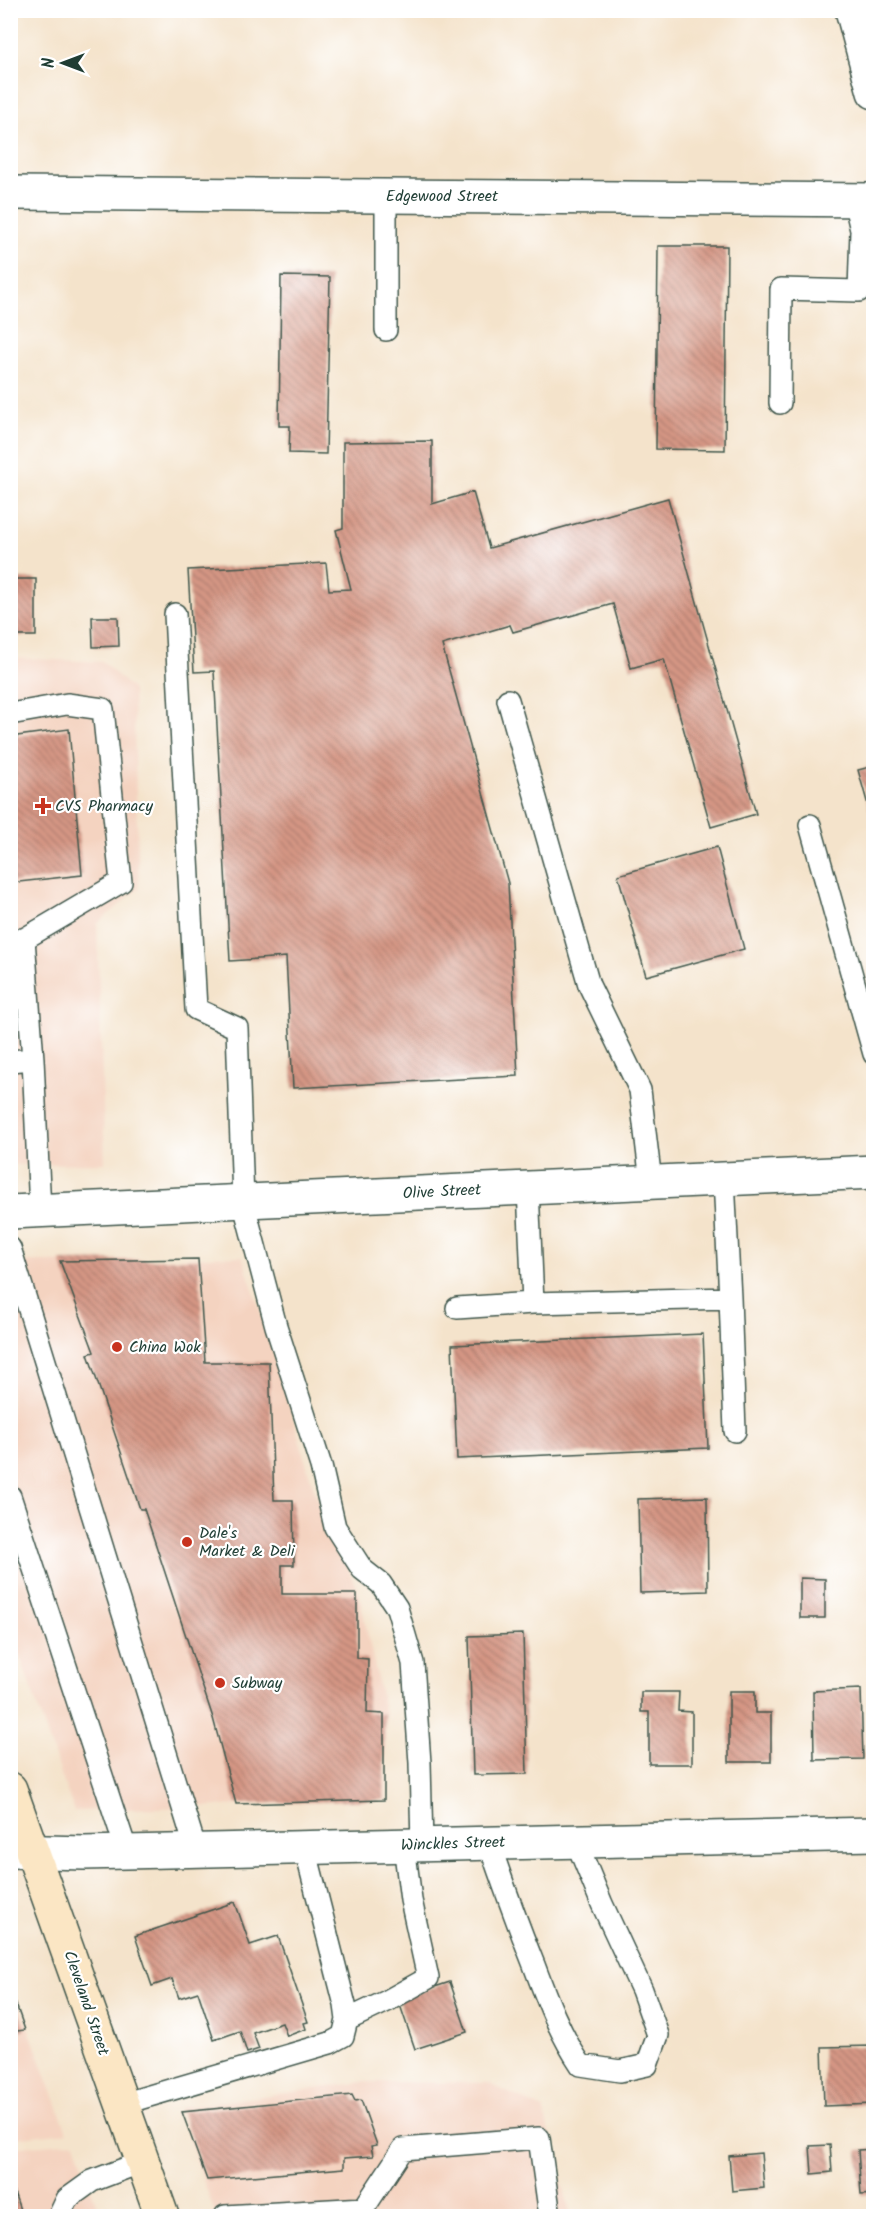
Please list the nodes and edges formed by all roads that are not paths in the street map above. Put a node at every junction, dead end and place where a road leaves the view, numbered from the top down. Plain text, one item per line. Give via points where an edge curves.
1 (852, 10) edge
2 (873, 92) edge
3 (10, 193) edge
4 (386, 196) junction
5 (864, 200) edge
6 (386, 330) dead end
7 (780, 403) dead end
8 (175, 614) dead end
9 (508, 700) dead end
10 (10, 714) edge
11 (810, 825) dead end
12 (17, 939) edge
13 (873, 1054) edge
14 (33, 1059) junction
15 (10, 1061) edge
16 (873, 1172) edge
17 (724, 1179) junction
18 (651, 1182) junction
19 (528, 1188) junction
20 (243, 1201) junction
21 (25, 1212) edge
22 (10, 1248) edge
23 (730, 1298) junction
24 (534, 1303) junction
25 (457, 1308) dead end
26 (735, 1431) dead end
27 (10, 1496) edge
28 (10, 1789) edge
29 (873, 1834) edge
30 (576, 1841) junction
31 (489, 1843) junction
32 (413, 1845) junction
33 (305, 1848) junction
34 (196, 1850) junction
35 (22, 1851) edge
36 (127, 1852) junction
37 (347, 2020) junction
38 (122, 2104) junction
39 (142, 2162) junction
40 (366, 2212) edge
41 (59, 2217) edge
42 (162, 2217) edge
43 (225, 2217) edge
44 (550, 2217) edge

1 - 2 street
3 - 4 street, Edgewood Street
4 - 5 street, Edgewood Street
4 - 6 lane
5 - 7 lane via 859,291 781,289
8 - 20 lane via 196,1010 237,1028
9 - 18 lane via 590,985 640,1090
10 - 12 lane via 67,704 102,710 121,882
11 - 13 lane
12 - 14 lane
14 - 15 lane
14 - 21 lane
16 - 17 street, Olive Street
17 - 18 street, Olive Street
17 - 23 lane
18 - 19 street, Olive Street
19 - 20 street, Olive Street
19 - 24 lane
20 - 21 street, Olive Street
20 - 32 lane via 276,1326 321,1466 335,1527 362,1569 381,1584 397,1608 413,1663 420,1762
22 - 34 lane
23 - 24 lane
23 - 26 lane
24 - 25 lane
27 - 36 lane
28 - 35 main road, Cleveland Street
29 - 30 street, Winckles Street
30 - 31 street, Winckles Street
30 - 31 lane via 658,2035 647,2065 620,2071 581,2065 549,2005
31 - 32 street, Winckles Street
32 - 33 street, Winckles Street
32 - 37 lane via 411,1900 428,1978
33 - 34 street, Winckles Street
33 - 37 lane
34 - 36 street, Winckles Street
35 - 36 street, Winckles Street
35 - 38 main road, Cleveland Street
37 - 38 lane via 344,2036 330,2043
38 - 39 main road, Cleveland Street
39 - 41 lane via 92,2181 67,2199
39 - 42 main road, Cleveland Street
40 - 43 lane
40 - 44 lane via 403,2149 538,2138

